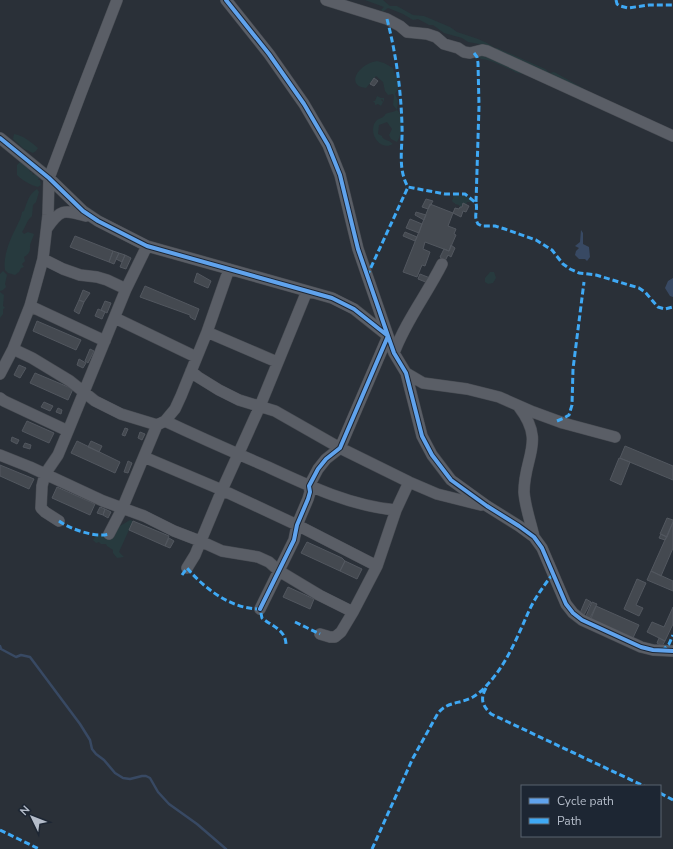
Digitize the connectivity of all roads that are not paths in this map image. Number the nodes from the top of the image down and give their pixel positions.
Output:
1 (118, 0) edge
2 (226, 0) edge
3 (326, 0) edge
4 (673, 136) edge
5 (0, 138) edge
6 (49, 178) junction
7 (92, 218) junction
8 (46, 229) junction
9 (147, 246) junction
10 (43, 259) junction
11 (442, 264) dead end
12 (229, 269) junction
13 (126, 289) junction
14 (307, 291) junction
15 (30, 306) junction
16 (115, 318) junction
17 (207, 332) junction
18 (388, 336) junction
19 (105, 341) junction
20 (13, 349) junction
21 (394, 353) junction
22 (196, 357) junction
23 (277, 362) junction
24 (190, 371) junction
25 (406, 373) junction
26 (0, 374) edge
27 (84, 392) junction
28 (0, 398) edge
29 (518, 405) junction
30 (260, 406) junction
31 (161, 423) junction
32 (68, 431) junction
33 (615, 437) dead end
34 (340, 448) junction
35 (238, 454) junction
36 (0, 455) edge
37 (144, 458) junction
38 (45, 474) junction
39 (409, 482) junction
40 (308, 486) junction
41 (222, 490) junction
42 (487, 506) junction
43 (122, 509) junction
44 (396, 510) junction
45 (59, 521) dead end
46 (297, 525) junction
47 (109, 534) dead end
48 (534, 537) junction
49 (200, 541) junction
50 (377, 566) junction
51 (188, 568) dead end
52 (279, 571) junction
53 (260, 608) dead end
54 (353, 612) junction
55 (320, 634) dead end
56 (673, 651) edge

1 - 6 street
2 - 18 street
3 - 4 street
5 - 6 street
6 - 7 street
6 - 8 street
7 - 8 street
7 - 9 street
8 - 10 street
9 - 12 street
9 - 13 street
10 - 13 street
10 - 15 street
11 - 21 street
12 - 14 street
12 - 17 street
13 - 16 street
14 - 18 street
14 - 23 street
15 - 19 street
15 - 20 street
16 - 19 street
16 - 22 street
17 - 22 street
17 - 23 street
18 - 21 street
18 - 34 street
19 - 27 street
20 - 26 street
20 - 27 street
21 - 25 street
22 - 24 street
23 - 30 street
24 - 30 street
24 - 31 street
25 - 29 street
25 - 42 street
27 - 31 street
27 - 32 street
28 - 32 street
29 - 33 street
29 - 48 street
30 - 34 street
30 - 35 street
31 - 35 street
31 - 37 street
32 - 38 street
34 - 39 street
34 - 40 street
35 - 40 street
35 - 41 street
36 - 38 street
37 - 41 street
37 - 43 street
38 - 43 street
38 - 45 street
39 - 42 street
39 - 44 street
40 - 44 street
40 - 46 street
41 - 46 street
41 - 49 street
42 - 48 street
43 - 47 street
43 - 49 street
44 - 50 street
46 - 50 street
46 - 52 street
48 - 56 street
49 - 51 street
49 - 52 street
50 - 54 street
52 - 53 street
52 - 54 street
54 - 55 street

